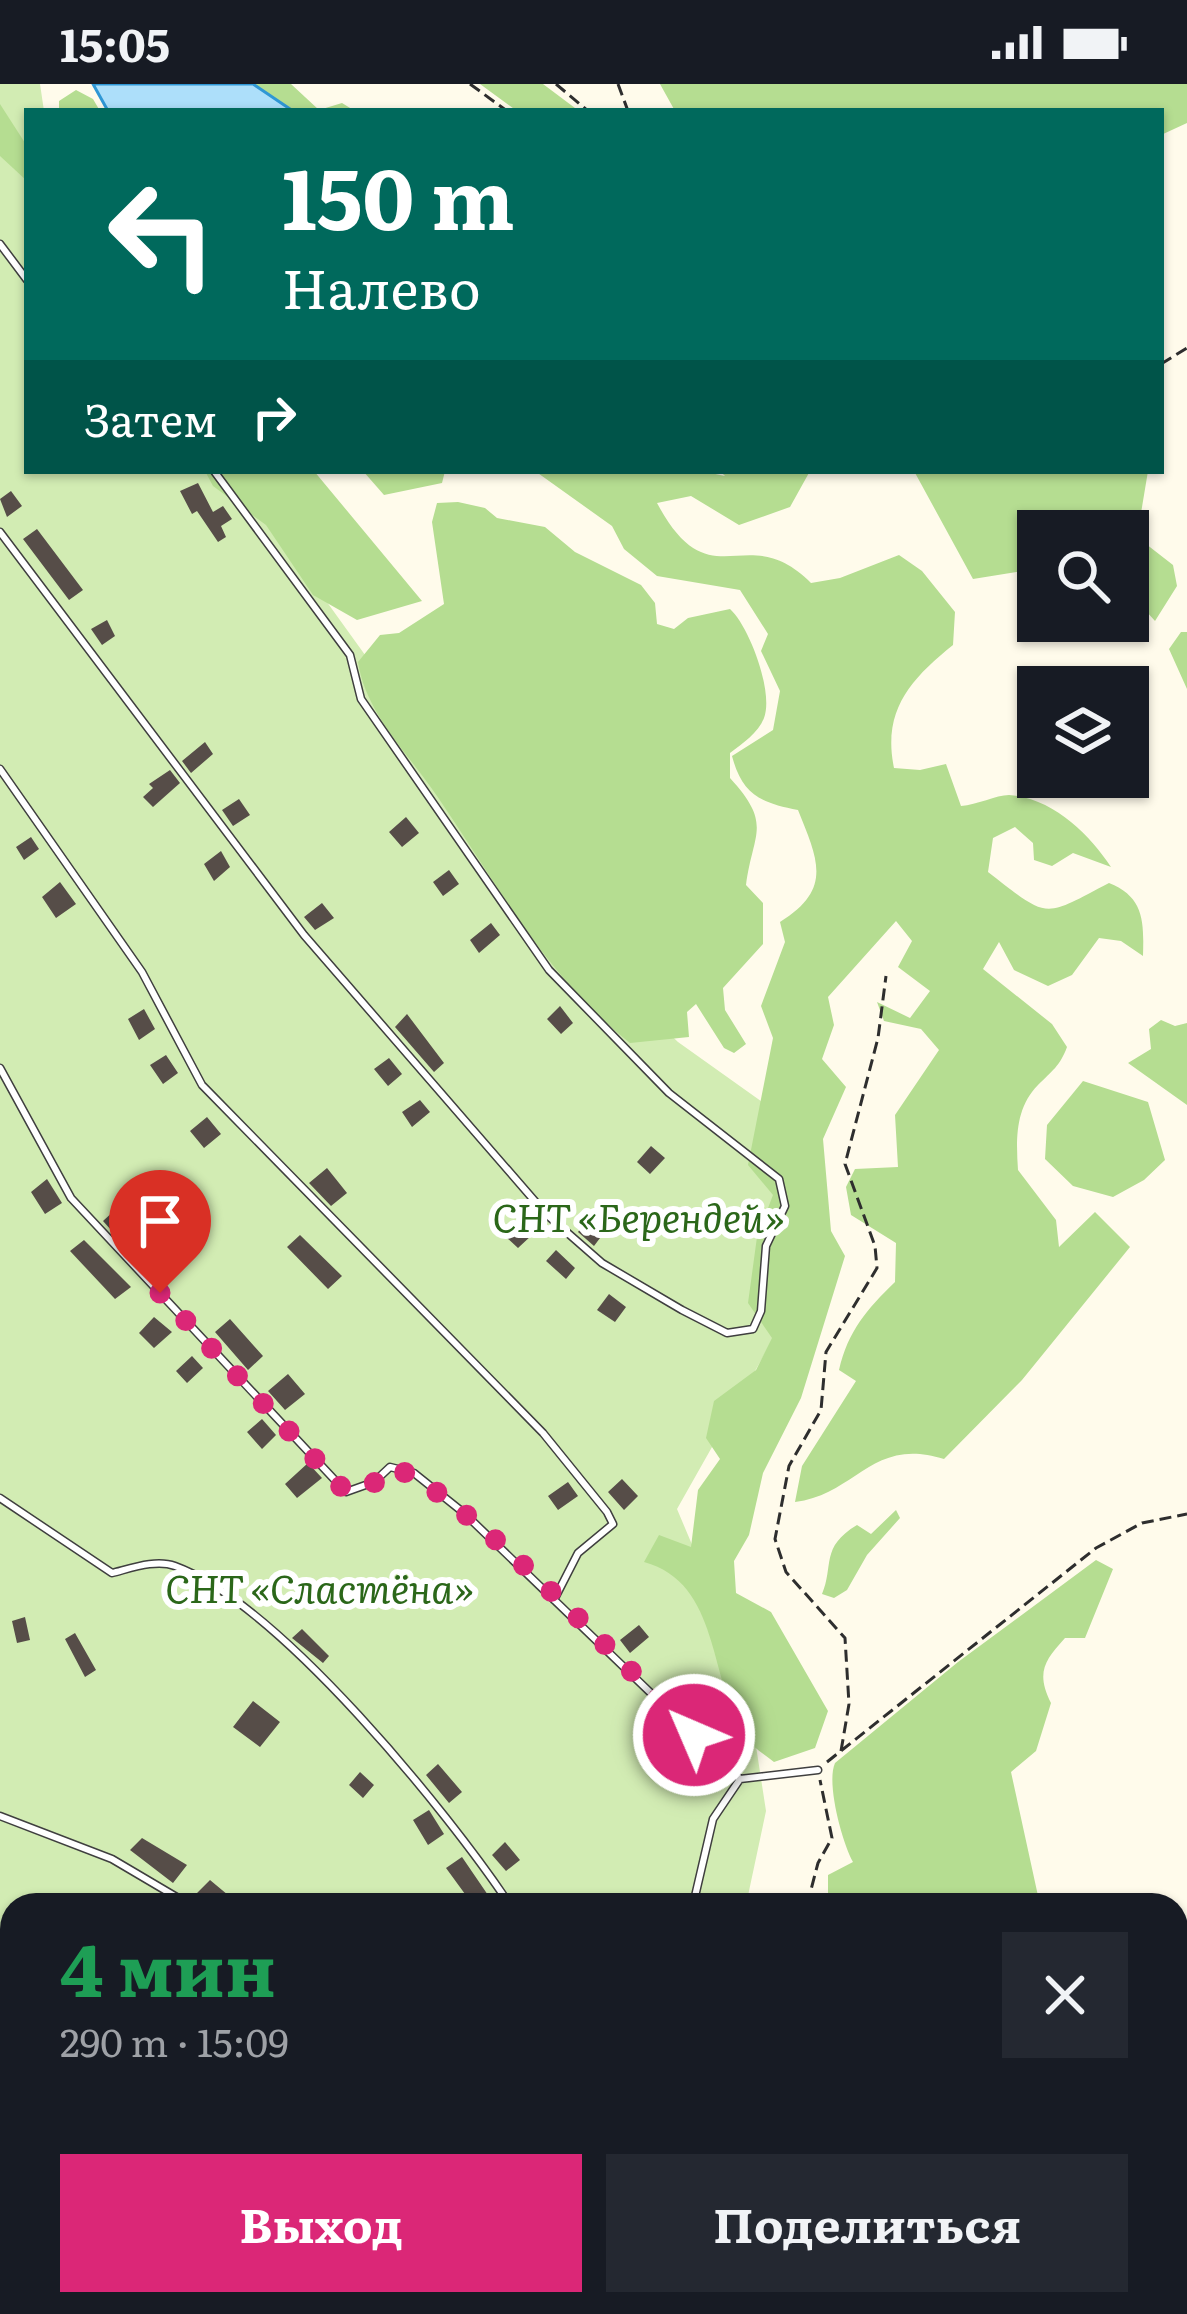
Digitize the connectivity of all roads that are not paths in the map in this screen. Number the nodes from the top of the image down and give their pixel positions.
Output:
1 (0, 244) edge
2 (24, 276) edge
3 (216, 474) edge
4 (0, 532) edge
5 (0, 770) edge
6 (0, 1068) edge
7 (0, 1498) edge
8 (554, 1600) junction
9 (818, 1770) road end
10 (740, 1779) junction
11 (0, 1816) edge
12 (170, 1893) edge
13 (501, 1893) edge
14 (696, 1893) edge

1 - 2 lane
3 - 4 lane
5 - 8 lane
6 - 8 lane
7 - 13 lane
8 - 10 lane
9 - 10 lane
10 - 14 lane
11 - 12 lane

